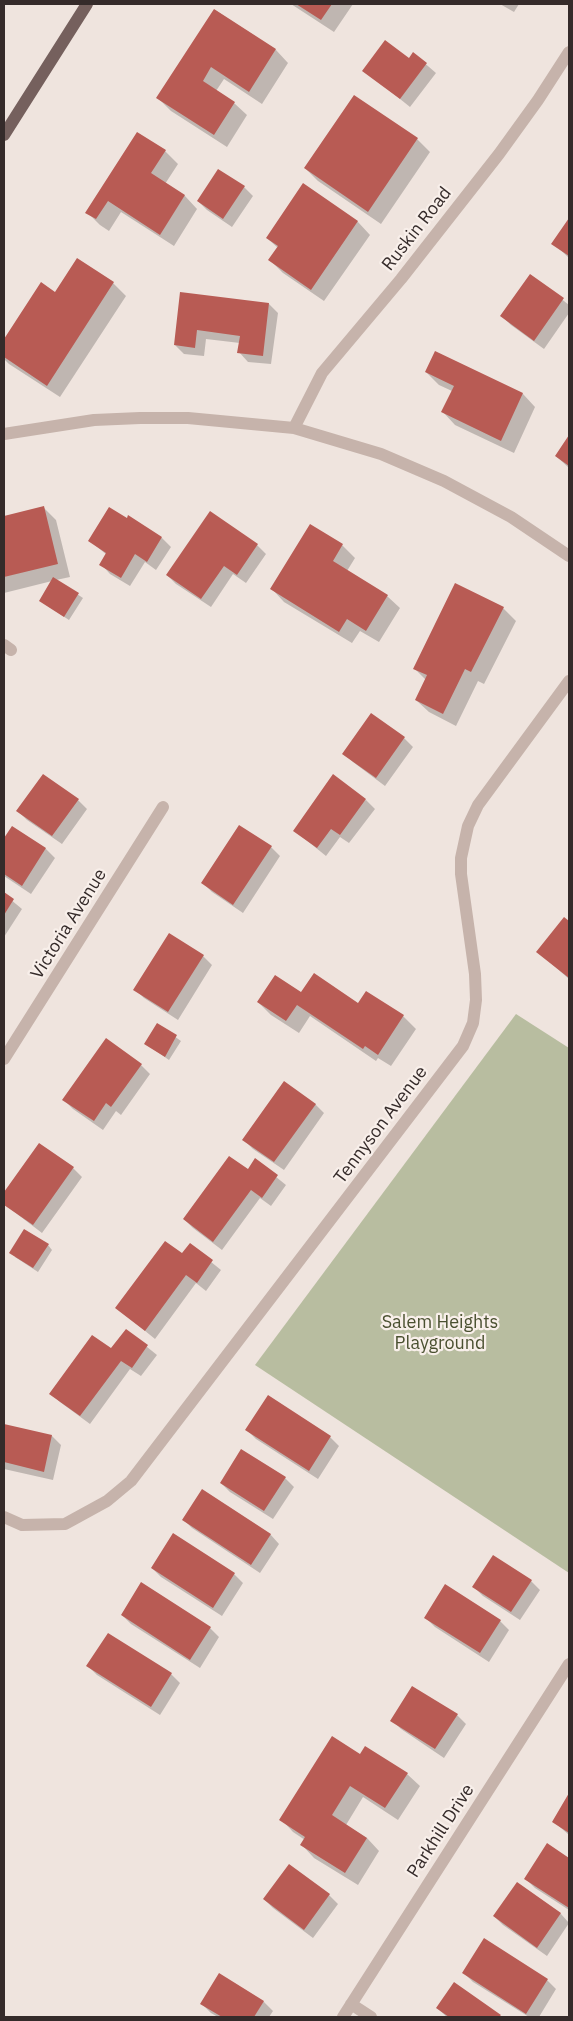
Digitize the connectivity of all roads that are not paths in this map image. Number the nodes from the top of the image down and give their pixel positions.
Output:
1 (87, 4) edge
2 (569, 52) edge
3 (4, 135) edge
4 (294, 428) junction
5 (4, 434) edge
6 (569, 556) edge
7 (569, 681) edge
8 (163, 807) dead end
9 (4, 1059) edge
10 (4, 1516) edge
11 (569, 1664) edge
12 (351, 2004) junction
13 (343, 2017) edge
14 (371, 2017) edge

1 - 3 main road
2 - 4 street, Ruskin Road
4 - 5 street
4 - 6 street
7 - 10 street, Tennyson Avenue
8 - 9 street, Victoria Avenue
11 - 12 street, Parkhill Drive
12 - 13 street, Parkhill Drive
12 - 14 street

